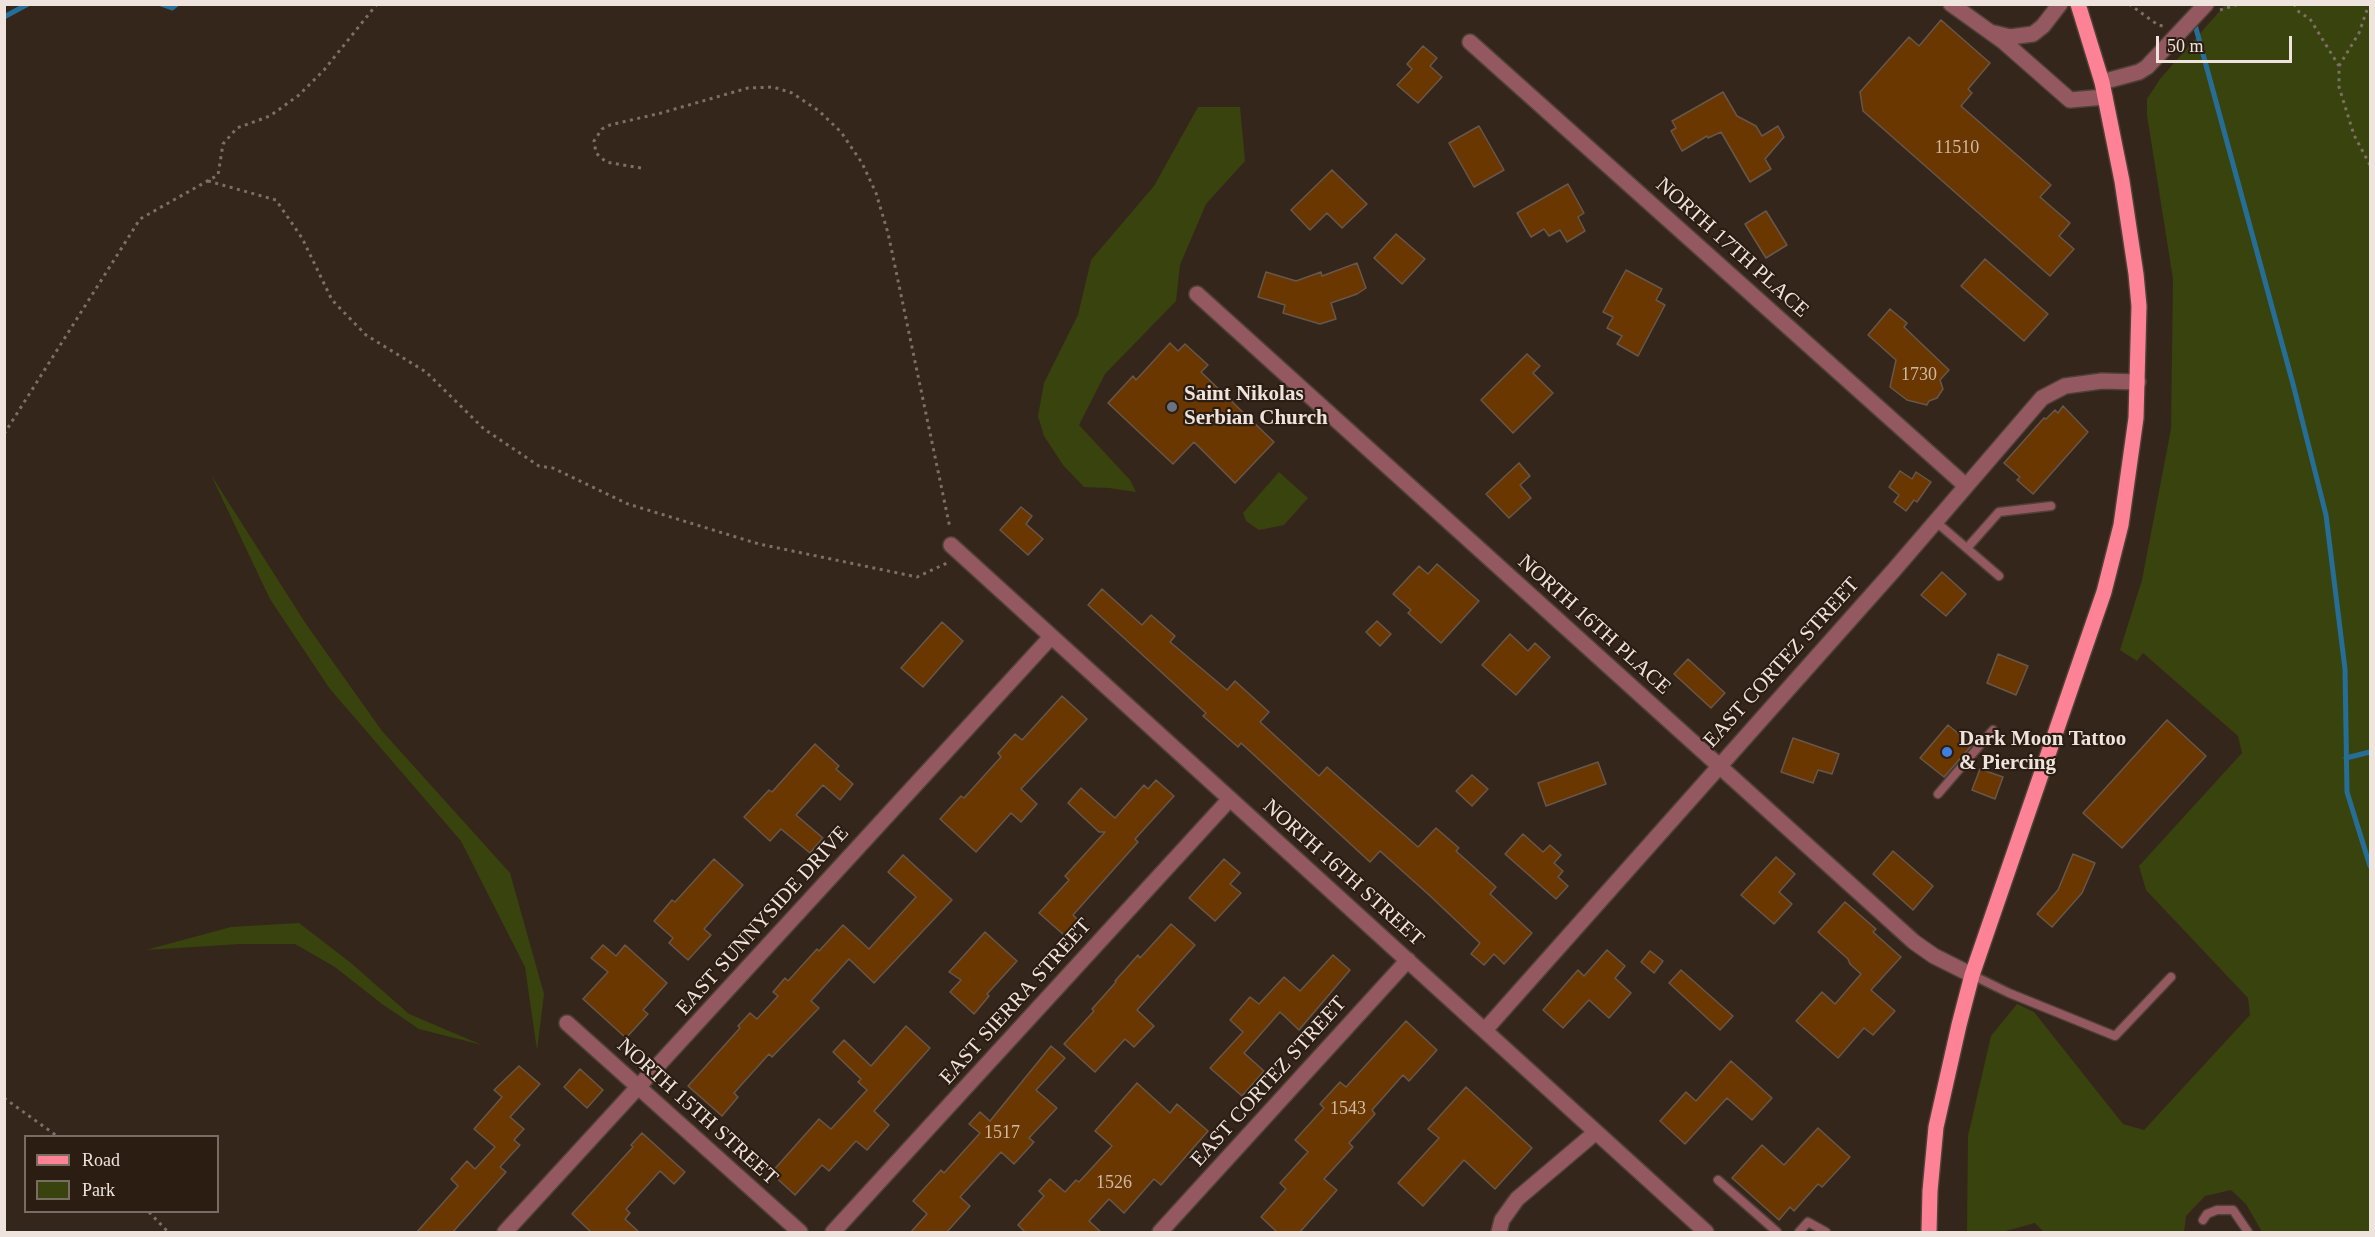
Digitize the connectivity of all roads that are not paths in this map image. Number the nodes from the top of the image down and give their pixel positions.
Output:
1 (1951, 4) edge
2 (2060, 4) edge
3 (2078, 4) edge
4 (2206, 4) edge
5 (1991, 33) junction
6 (1470, 42) dead end
7 (2103, 90) junction
8 (1197, 294) dead end
9 (2138, 382) junction
10 (1966, 486) junction
11 (2051, 506) dead end
12 (1935, 521) junction
13 (1967, 548) junction
14 (957, 550) road end
15 (1999, 576) dead end
16 (1051, 637) junction
17 (1993, 730) dead end
18 (1718, 766) junction
19 (1938, 794) dead end
20 (1229, 800) junction
21 (1408, 960) junction
22 (1972, 975) junction
23 (2171, 977) dead end
24 (567, 1023) dead end
25 (1485, 1030) junction
26 (639, 1088) junction
27 (1596, 1132) junction
28 (1718, 1180) dead end
29 (2203, 1220) dead end
30 (505, 1233) edge
31 (800, 1233) edge
32 (833, 1233) edge
33 (1160, 1233) edge
34 (1499, 1233) edge
35 (1706, 1233) edge
36 (1777, 1233) edge
37 (1799, 1233) edge
38 (1826, 1233) edge
39 (1929, 1233) edge
40 (2248, 1233) edge

1 - 5 street
2 - 5 street
3 - 7 main road
4 - 7 street
5 - 7 street
6 - 10 street, NORTH 17TH PLACE
7 - 9 main road
8 - 18 street, NORTH 16TH PLACE
9 - 10 street, EAST CORTEZ STREET
9 - 22 main road
10 - 12 street, EAST CORTEZ STREET
11 - 13 lane
12 - 13 lane
12 - 18 street, EAST CORTEZ STREET
13 - 15 lane
14 - 16 street, NORTH 16TH STREET
16 - 20 street, NORTH 16TH STREET
16 - 26 street, EAST SUNNYSIDE DRIVE
17 - 19 lane
18 - 22 street, NORTH 16TH PLACE
18 - 25 street, EAST CORTEZ STREET
20 - 21 street, NORTH 16TH STREET
20 - 32 street, EAST SIERRA STREET
21 - 25 street, NORTH 16TH STREET
21 - 33 street, EAST CORTEZ STREET
22 - 23 lane
22 - 39 main road
24 - 26 street, NORTH 15TH STREET
25 - 27 street, NORTH 16TH STREET
26 - 30 street, EAST SUNNYSIDE DRIVE
26 - 31 street, NORTH 15TH STREET
27 - 34 street
27 - 35 street, NORTH 16TH STREET
28 - 36 lane
29 - 40 lane
37 - 38 lane

